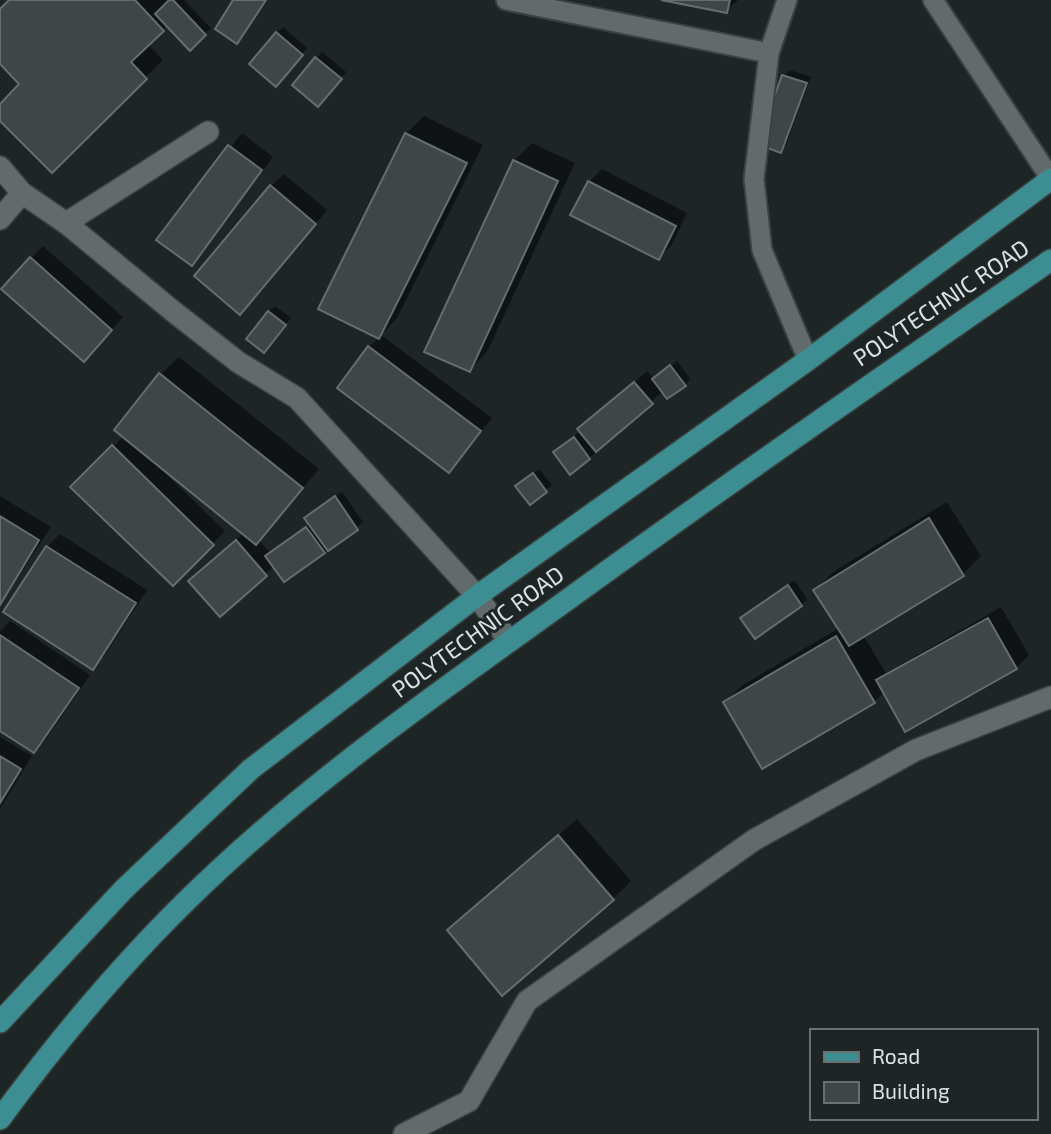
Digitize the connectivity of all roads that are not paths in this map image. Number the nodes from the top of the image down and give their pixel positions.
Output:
1 (506, 0) edge
2 (787, 0) edge
3 (933, 0) edge
4 (769, 53) junction
5 (208, 132) dead end
6 (0, 167) edge
7 (1051, 179) edge
8 (22, 193) junction
9 (0, 219) edge
10 (66, 223) junction
11 (1051, 260) edge
12 (808, 360) junction
13 (477, 596) junction
14 (509, 641) junction
15 (1051, 697) edge
16 (0, 1022) edge
17 (0, 1119) edge
18 (404, 1134) edge

1 - 4 lane
2 - 4 lane
3 - 7 lane
4 - 12 lane
5 - 10 street
6 - 8 street
7 - 12 main road, POLYTECHNIC ROAD
8 - 9 street
8 - 10 street
10 - 13 street
11 - 14 main road, POLYTECHNIC ROAD
12 - 13 main road, POLYTECHNIC ROAD
13 - 14 street
13 - 16 main road, POLYTECHNIC ROAD
14 - 17 main road, POLYTECHNIC ROAD
15 - 18 street

